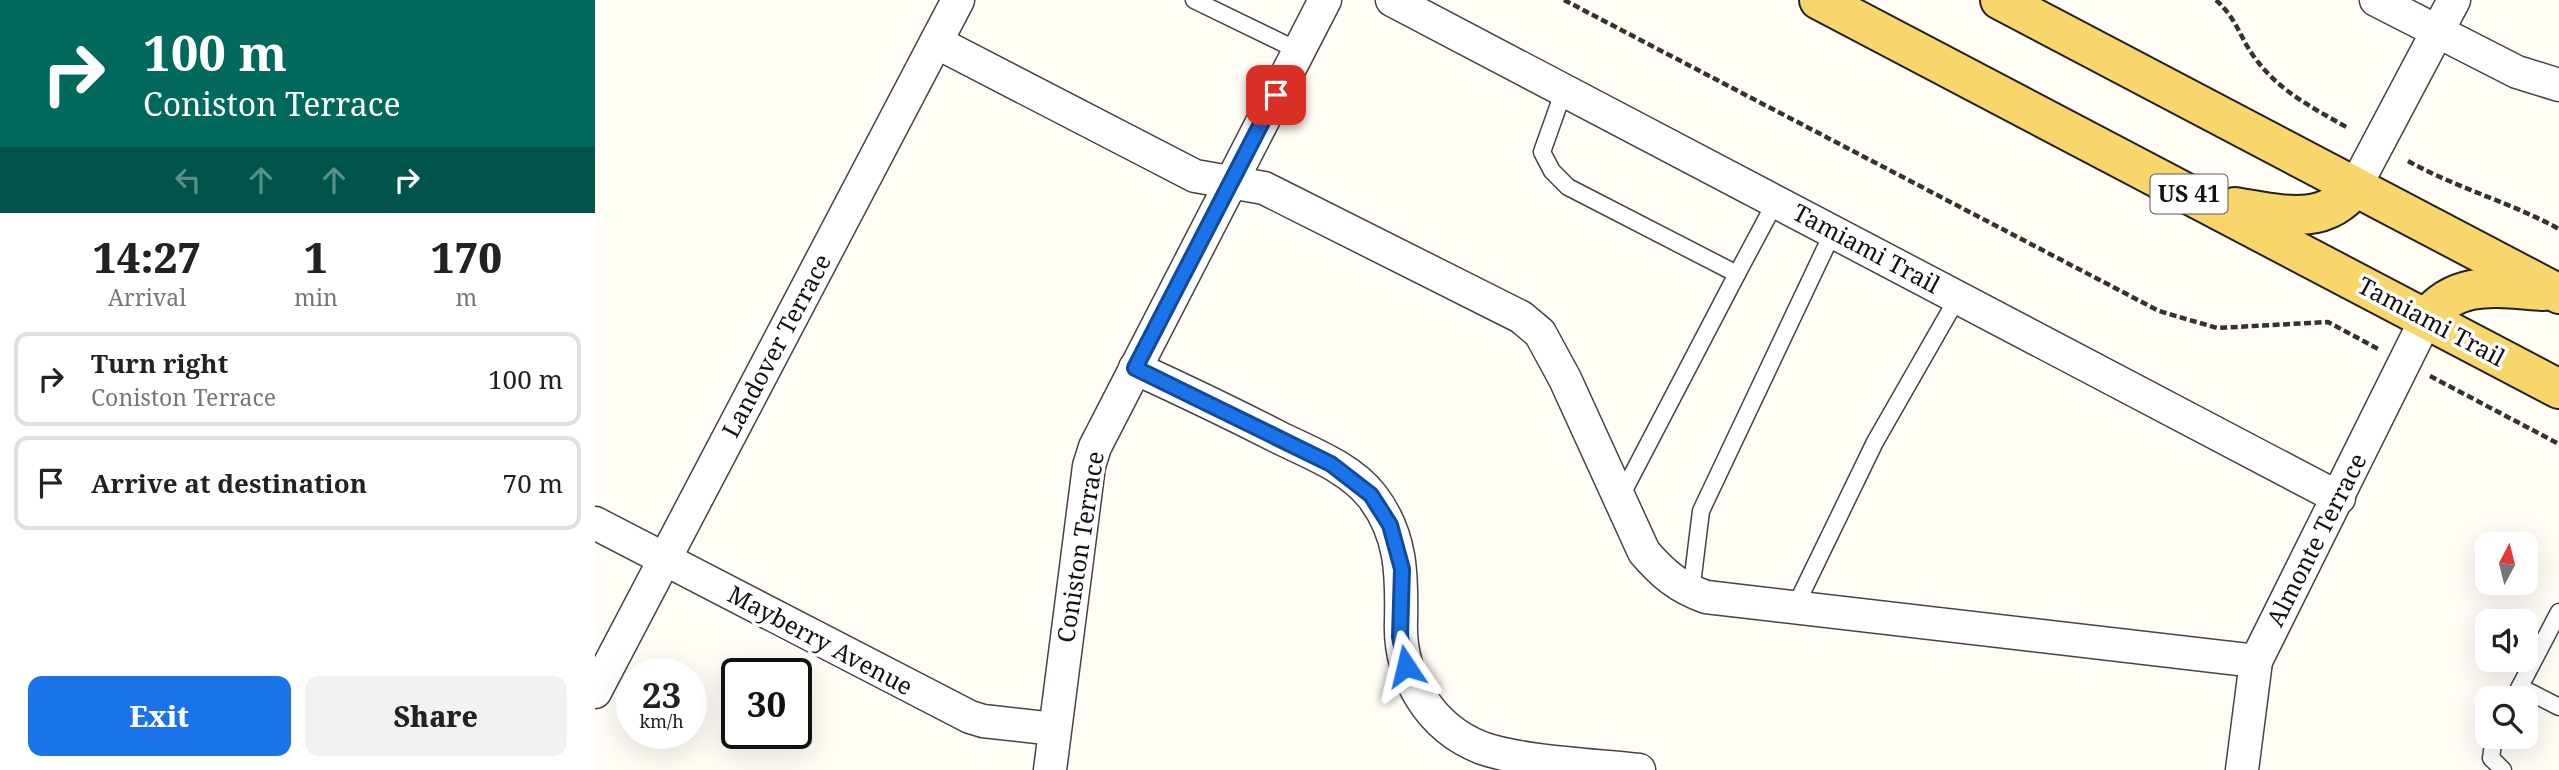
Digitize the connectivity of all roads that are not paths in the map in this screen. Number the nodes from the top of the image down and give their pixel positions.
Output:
1 (958, 0) edge
2 (1194, 0) edge
3 (1325, 0) edge
4 (1392, 0) edge
5 (1819, 0) edge
6 (2000, 0) edge
7 (2376, 0) edge
8 (2454, 0) edge
9 (2437, 32) junction
10 (936, 43) junction
11 (1299, 51) junction
12 (2559, 85) edge
13 (1564, 90) junction
14 (1232, 181) junction
15 (2355, 187) junction
16 (1776, 201) junction
17 (2202, 201) junction
18 (1833, 232) junction
19 (1737, 274) junction
20 (2557, 293) edge
21 (1958, 297) junction
22 (2426, 319) junction
23 (1135, 368) junction
24 (2559, 389) edge
25 (1619, 498) junction
26 (2339, 498) junction
27 (595, 523) edge
28 (665, 560) junction
29 (1692, 592) junction
30 (1795, 607) junction
31 (2559, 612) edge
32 (2256, 661) junction
33 (2521, 686) edge
34 (595, 692) edge
35 (2538, 700) edge
36 (2559, 707) edge
37 (1055, 729) junction
38 (2492, 749) edge
39 (1050, 770) edge
40 (1639, 770) edge
41 (2242, 770) edge
42 (2503, 770) edge

1 - 10 street, Landover Terrace
2 - 11 lane
3 - 11 street, Coniston Terrace
4 - 13 street, Tamiami Trail
5 - 17 main road, Tamiami Trail / US 41
6 - 15 main road
7 - 9 street
8 - 9 street
9 - 12 street
9 - 15 street
10 - 14 street
10 - 28 street, Landover Terrace
11 - 14 street, Coniston Terrace
13 - 16 street, Tamiami Trail
13 - 19 lane
14 - 23 street, Coniston Terrace
14 - 25 street
15 - 17 main road
15 - 20 main road
16 - 18 street, Tamiami Trail
16 - 19 lane
17 - 22 main road, Tamiami Trail / US 41
18 - 21 street, Tamiami Trail
18 - 29 lane
19 - 25 lane
20 - 22 main road
21 - 26 street, Tamiami Trail
21 - 30 lane
22 - 24 main road, Tamiami Trail / US 41
22 - 26 street, Almonte Terrace
23 - 37 street, Coniston Terrace
23 - 40 street
25 - 29 street
26 - 32 street, Almonte Terrace
27 - 28 street, Mayberry Avenue
28 - 34 street, Landover Terrace
28 - 37 street, Mayberry Avenue
29 - 30 street
30 - 32 street
31 - 33 lane
32 - 41 street, Almonte Terrace
35 - 36 lane
37 - 39 street, Coniston Terrace
38 - 42 lane

